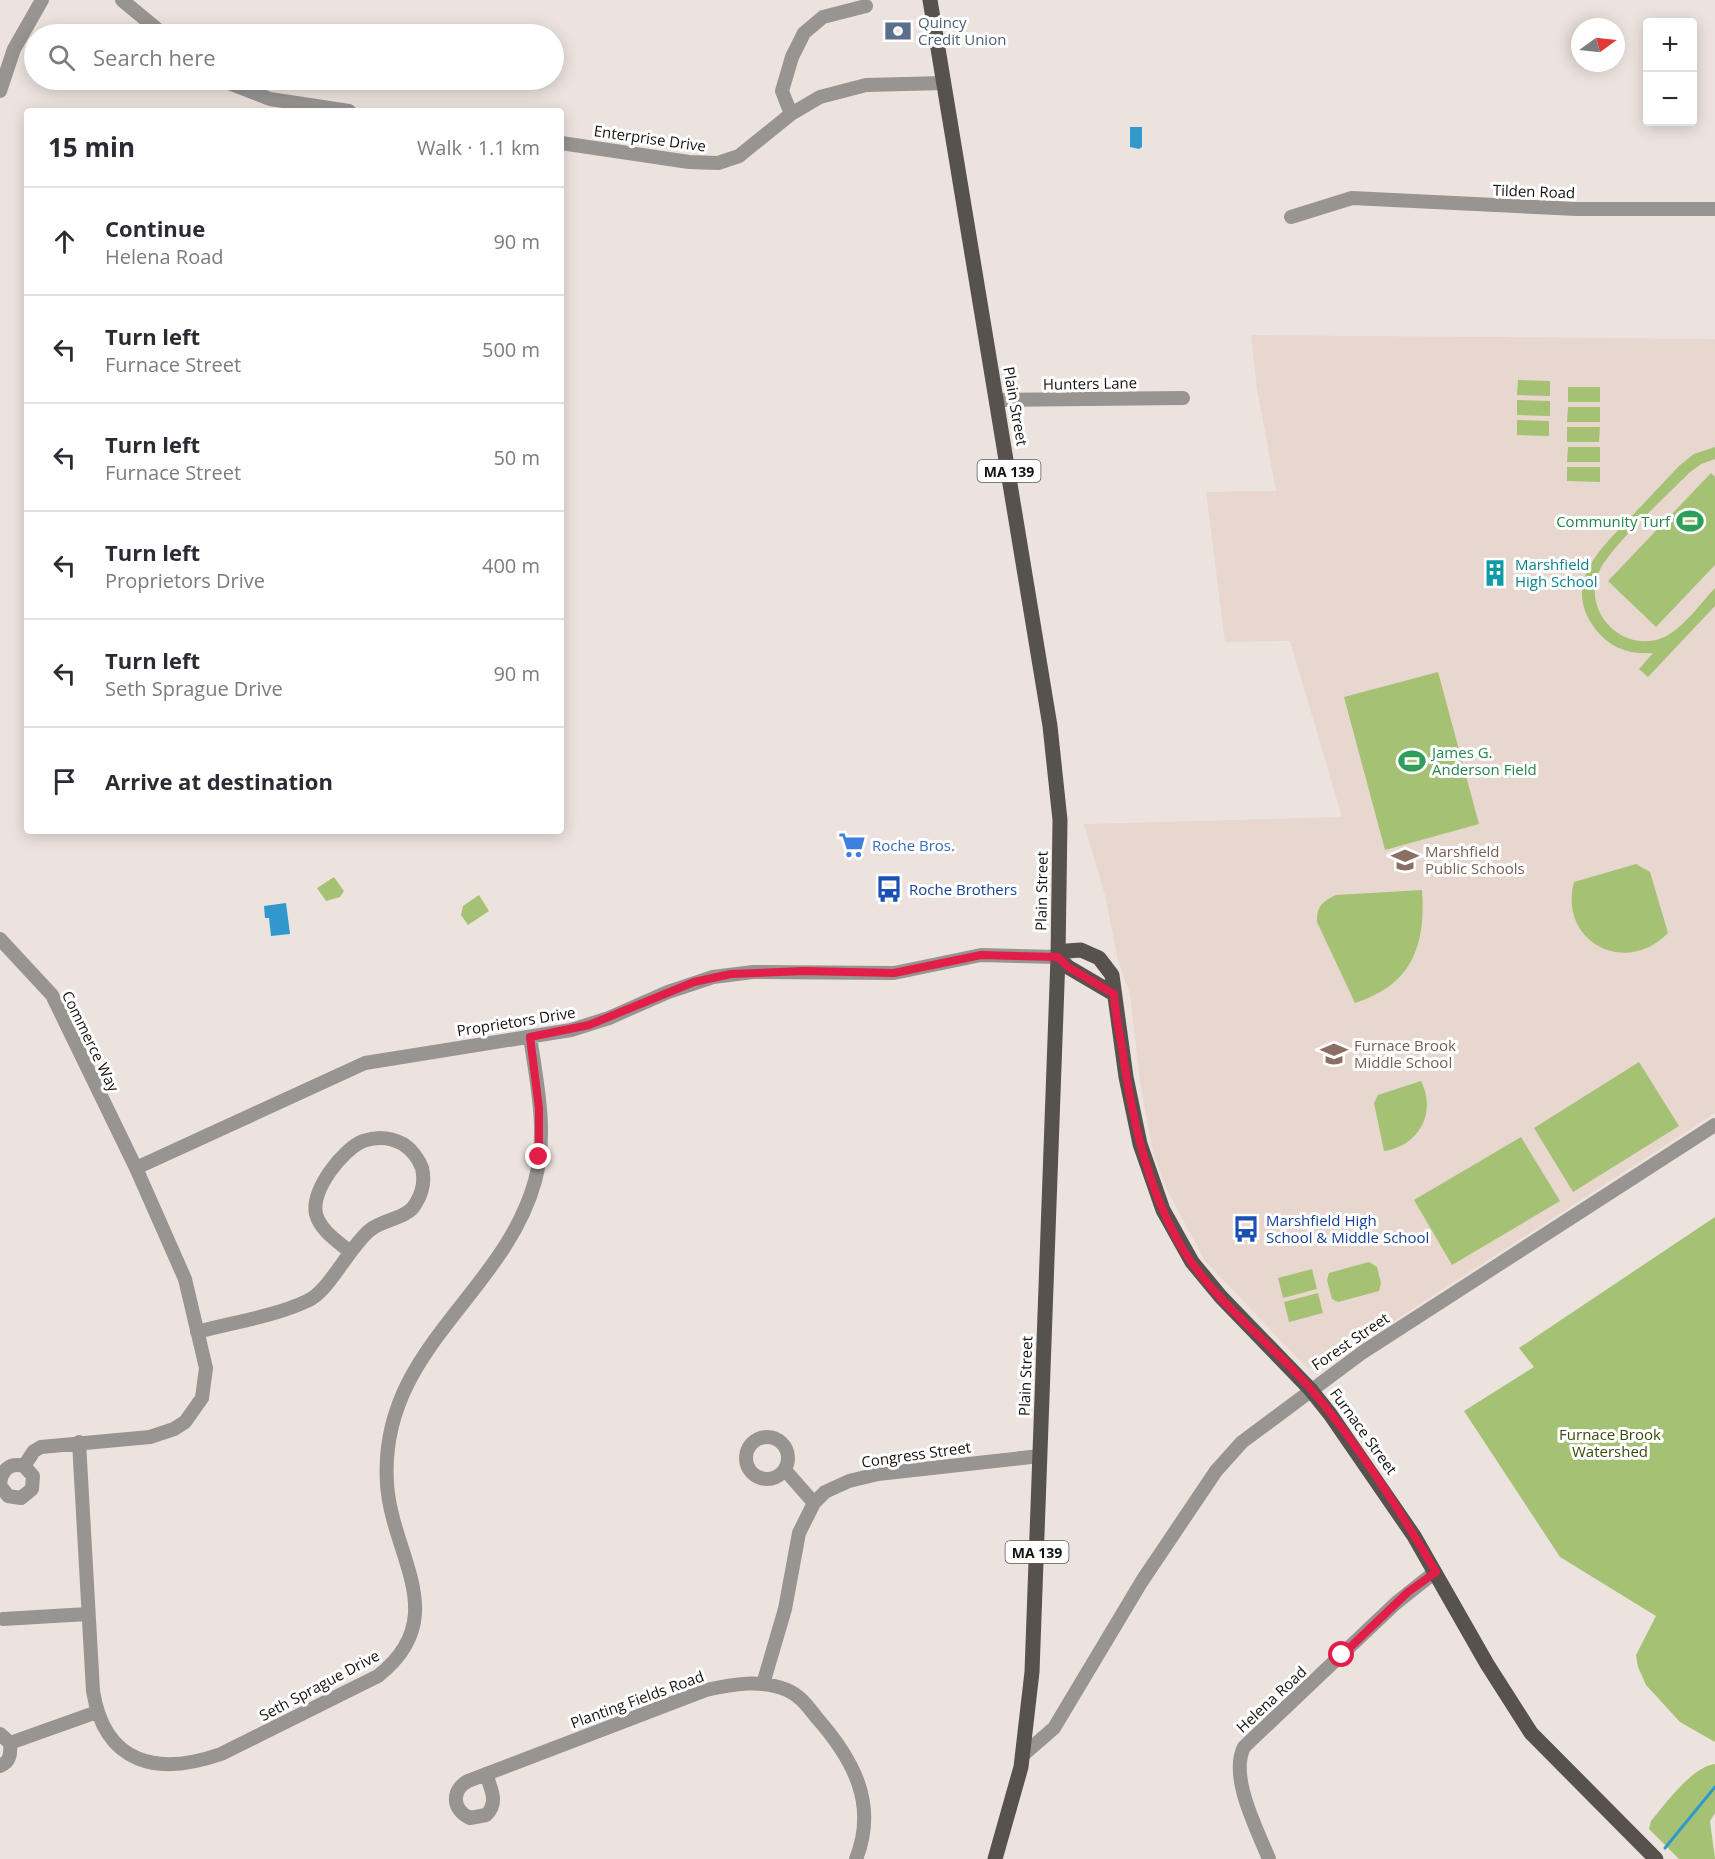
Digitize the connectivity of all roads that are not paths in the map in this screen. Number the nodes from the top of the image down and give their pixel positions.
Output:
1 (42, 0) edge
2 (122, 0) edge
3 (930, 0) edge
4 (866, 6) dead end
5 (28, 24) edge
6 (151, 24) edge
7 (24, 32) edge
8 (945, 83) junction
9 (247, 90) edge
10 (0, 91) edge
11 (329, 108) edge
12 (791, 114) junction
13 (564, 143) edge
14 (1715, 209) edge
15 (1291, 217) dead end
16 (1183, 398) dead end
17 (996, 400) junction
18 (0, 939) edge
19 (1058, 957) junction
20 (1114, 994) junction
21 (530, 1037) junction
22 (1715, 1125) edge
23 (136, 1168) junction
24 (349, 1251) junction
25 (197, 1332) junction
26 (1310, 1389) junction
27 (79, 1442) junction
28 (1040, 1456) junction
29 (24, 1466) dead end
30 (785, 1470) dead end
31 (814, 1503) junction
32 (1436, 1572) junction
33 (88, 1614) junction
34 (1, 1619) edge
35 (763, 1684) junction
36 (98, 1712) junction
37 (5, 1738) edge
38 (1023, 1755) junction
39 (0, 1766) edge
40 (486, 1774) dead end
41 (856, 1859) edge
42 (994, 1859) edge
43 (1269, 1859) edge
44 (1656, 1859) edge

1 - 5 street
2 - 6 street
3 - 8 main road, Plain Street / MA 139
4 - 12 street
7 - 10 street
8 - 12 street, Enterprise Drive
8 - 17 main road, Plain Street / MA 139
9 - 11 street
12 - 13 street, Enterprise Drive
14 - 15 street, Tilden Road
16 - 17 street, Hunters Lane
17 - 19 main road, Plain Street / MA 139
18 - 23 street, Commerce Way
19 - 20 main road
19 - 20 main road, Furnace Street
19 - 21 street, Proprietors Drive
19 - 28 main road, Plain Street / MA 139
20 - 26 main road, Furnace Street
21 - 23 street, Proprietors Drive
21 - 36 street, Seth Sprague Drive
22 - 26 street, Forest Street
23 - 25 street, Commerce Way
24 - 24 street
24 - 25 street
25 - 27 street, Commerce Way
26 - 32 main road, Furnace Street
26 - 38 street, Forest Street
27 - 29 street, Commerce Way
27 - 33 street, Seth Sprague Drive
28 - 31 street, Congress Street
28 - 38 main road, Plain Street / MA 139
30 - 31 street
31 - 35 street, Congress Street
32 - 43 street, Helena Road
32 - 44 main road, Furnace Street
33 - 34 street
33 - 36 street, Seth Sprague Drive
35 - 40 street, Planting Fields Road
35 - 41 street, Planting Fields Road
36 - 37 street
37 - 39 street
38 - 42 main road, Plain Street / MA 139

